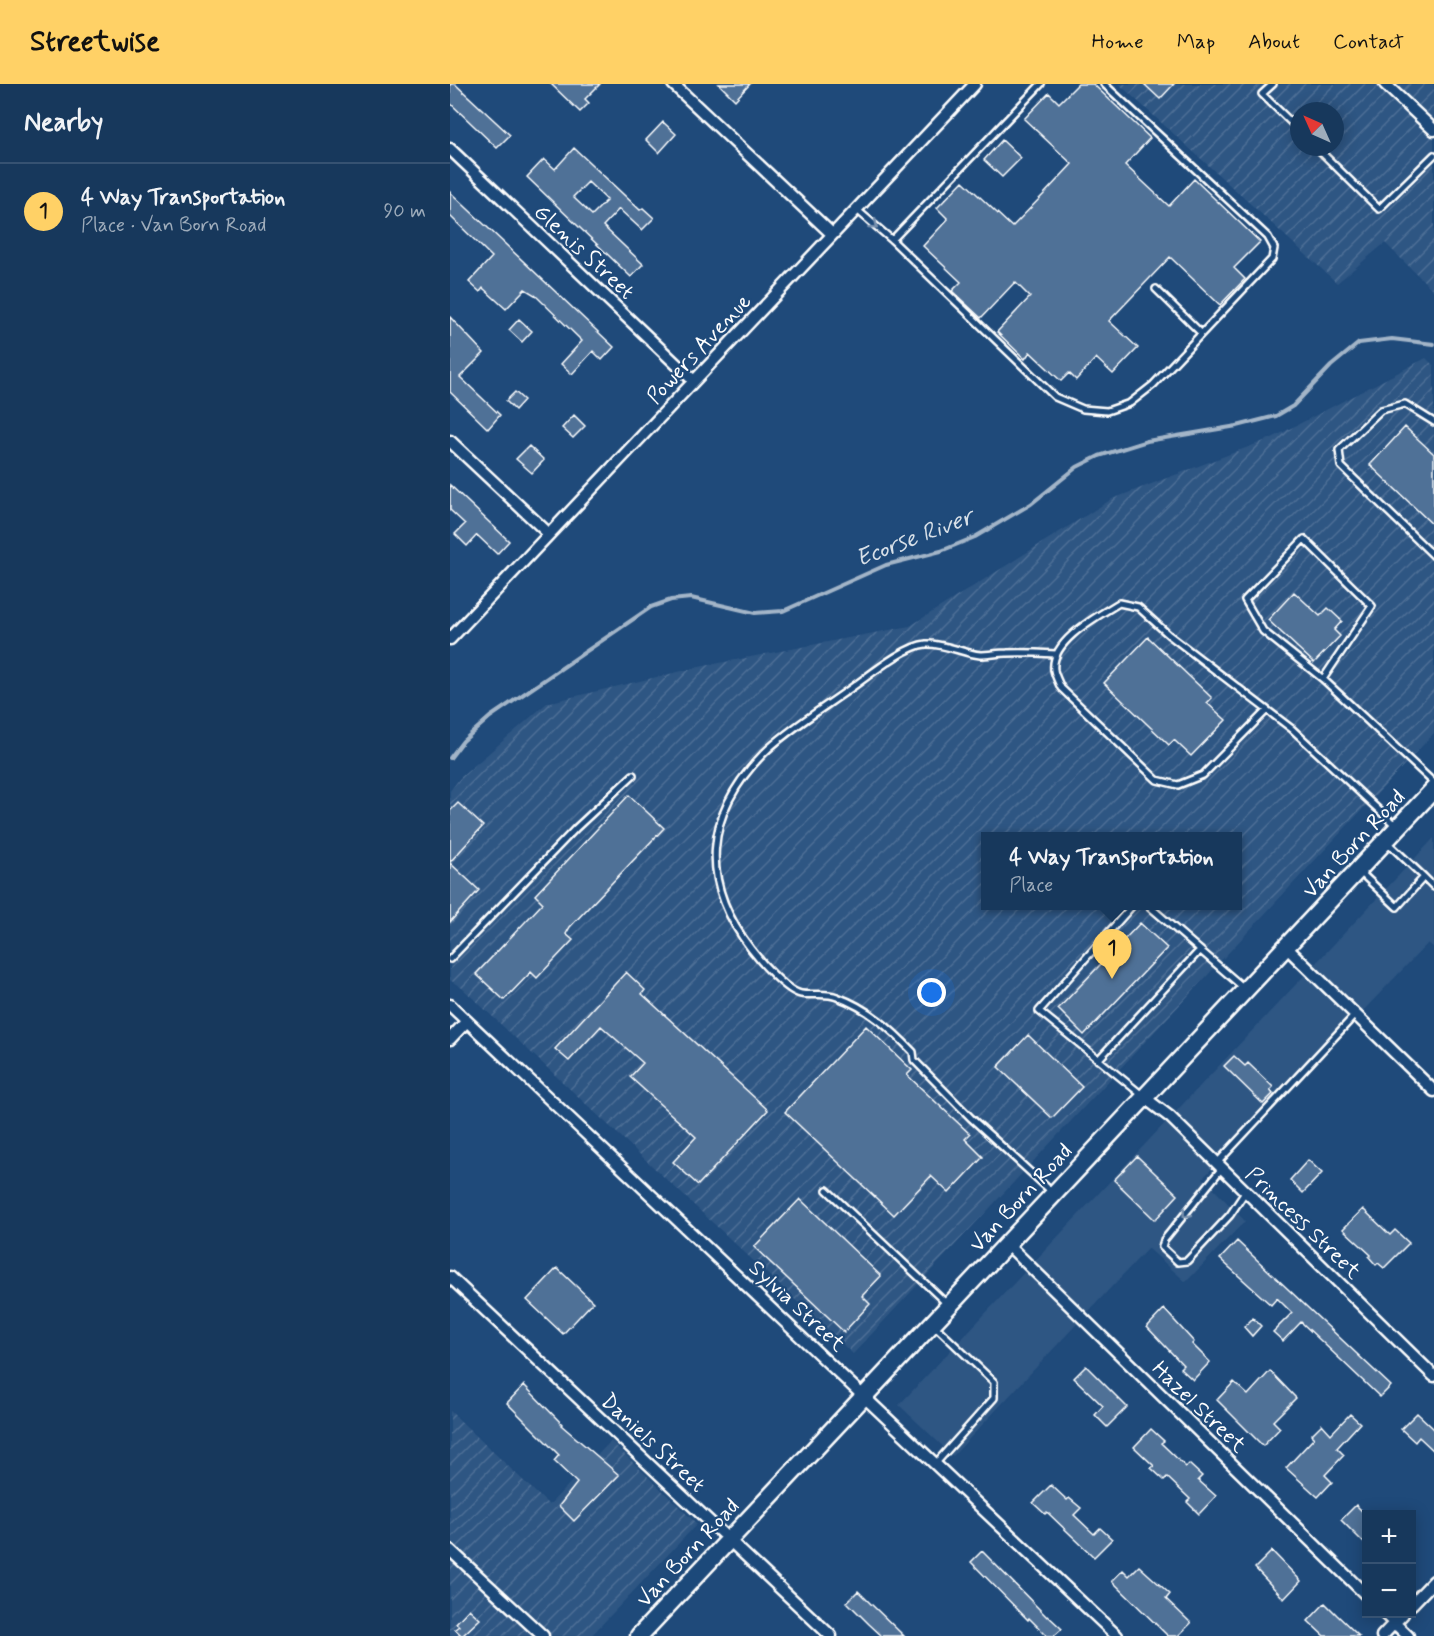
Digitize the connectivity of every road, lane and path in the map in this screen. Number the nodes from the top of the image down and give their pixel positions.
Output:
1 (675, 84) edge
2 (975, 84) edge
3 (1041, 84) edge
4 (1104, 84) edge
5 (1273, 84) edge
6 (1385, 84) edge
7 (1290, 121) edge
8 (1432, 125) edge
9 (450, 150) edge
10 (1325, 156) edge
11 (1434, 156) edge
12 (856, 209) junction
13 (832, 234) junction
14 (892, 240) junction
15 (1155, 288) dead end
16 (1201, 333) junction
17 (694, 381) junction
18 (1434, 422) edge
19 (450, 441) edge
20 (549, 534) junction
21 (1434, 556) edge
22 (450, 639) edge
23 (1057, 654) junction
24 (1323, 679) junction
25 (1267, 710) junction
26 (633, 775) dead end
27 (1434, 783) edge
28 (1431, 798) edge
29 (1398, 828) junction
30 (1386, 841) junction
31 (1358, 870) junction
32 (1424, 877) junction
33 (1434, 887) edge
34 (1128, 910) edge
35 (1154, 910) edge
36 (1286, 947) junction
37 (1200, 950) junction
38 (450, 959) edge
39 (1246, 990) junction
40 (450, 1005) edge
41 (1356, 1015) junction
42 (467, 1021) junction
43 (450, 1040) edge
44 (1098, 1060) junction
45 (1434, 1091) edge
46 (1145, 1098) junction
47 (1219, 1166) junction
48 (827, 1190) dead end
49 (1246, 1191) junction
50 (1054, 1194) junction
51 (1007, 1244) junction
52 (450, 1277) edge
53 (949, 1306) junction
54 (933, 1323) junction
55 (1434, 1376) edge
56 (865, 1395) junction
57 (936, 1463) junction
58 (730, 1539) junction
59 (450, 1550) edge
60 (1434, 1581) edge
61 (1362, 1591) edge
62 (1416, 1600) edge
63 (1389, 1618) edge
64 (1399, 1618) edge
65 (1394, 1623) junction
66 (543, 1636) edge
67 (639, 1636) edge
68 (831, 1636) edge
69 (1117, 1636) edge
70 (1382, 1636) edge
71 (1408, 1636) edge

1 - 13 street
2 - 12 street, Powers Avenue
3 - 14 lane
4 - 16 lane
5 - 7 lane
6 - 8 street
9 - 17 street, Glenis Street
10 - 11 lane
12 - 13 street, Powers Avenue
12 -> 14 lane
13 - 17 street, Powers Avenue
14 - 16 lane
15 - 16 lane
17 - 20 street, Powers Avenue
18 - 21 lane
19 - 20 street
20 - 22 street, Powers Avenue
23 - 25 lane
23 - 25 lane
23 - 50 lane
24 - 24 lane
24 - 27 lane
25 - 29 lane
26 - 38 lane
28 - 29 main road, Van Born Road
29 - 30 main road, Van Born Road
30 - 31 main road, Van Born Road
30 - 32 lane
31 - 32 lane
31 - 36 main road, Van Born Road
32 - 33 lane
34 - 44 lane
35 - 37 lane
36 - 39 main road, Van Born Road
36 - 41 street
37 - 39 lane
37 - 44 lane
39 - 46 main road, Van Born Road
40 - 42 street, Sylvia Street
41 - 45 street
41 - 47 lane
42 - 43 street
42 - 56 street, Sylvia Street
44 - 46 lane
46 - 47 street, Princess Street
46 - 50 main road, Van Born Road
47 - 49 street, Princess Street
47 -> 49 lane
48 - 53 lane
49 - 55 street, Princess Street
50 - 51 main road, Van Born Road
51 - 53 main road, Van Born Road
51 - 61 street, Hazel Street
52 - 58 street, Daniels Street
53 - 54 main road, Van Born Road
54 - 56 main road, Van Born Road
54 - 57 lane
56 - 57 street, Sylvia Street
56 - 58 main road, Van Born Road
57 - 69 street, Sylvia Street
58 - 67 main road, Van Born Road
58 - 68 street, Daniels Street
59 - 66 street
60 - 62 street
63 - 65 street
64 - 65 street
65 - 70 street
65 - 71 street

